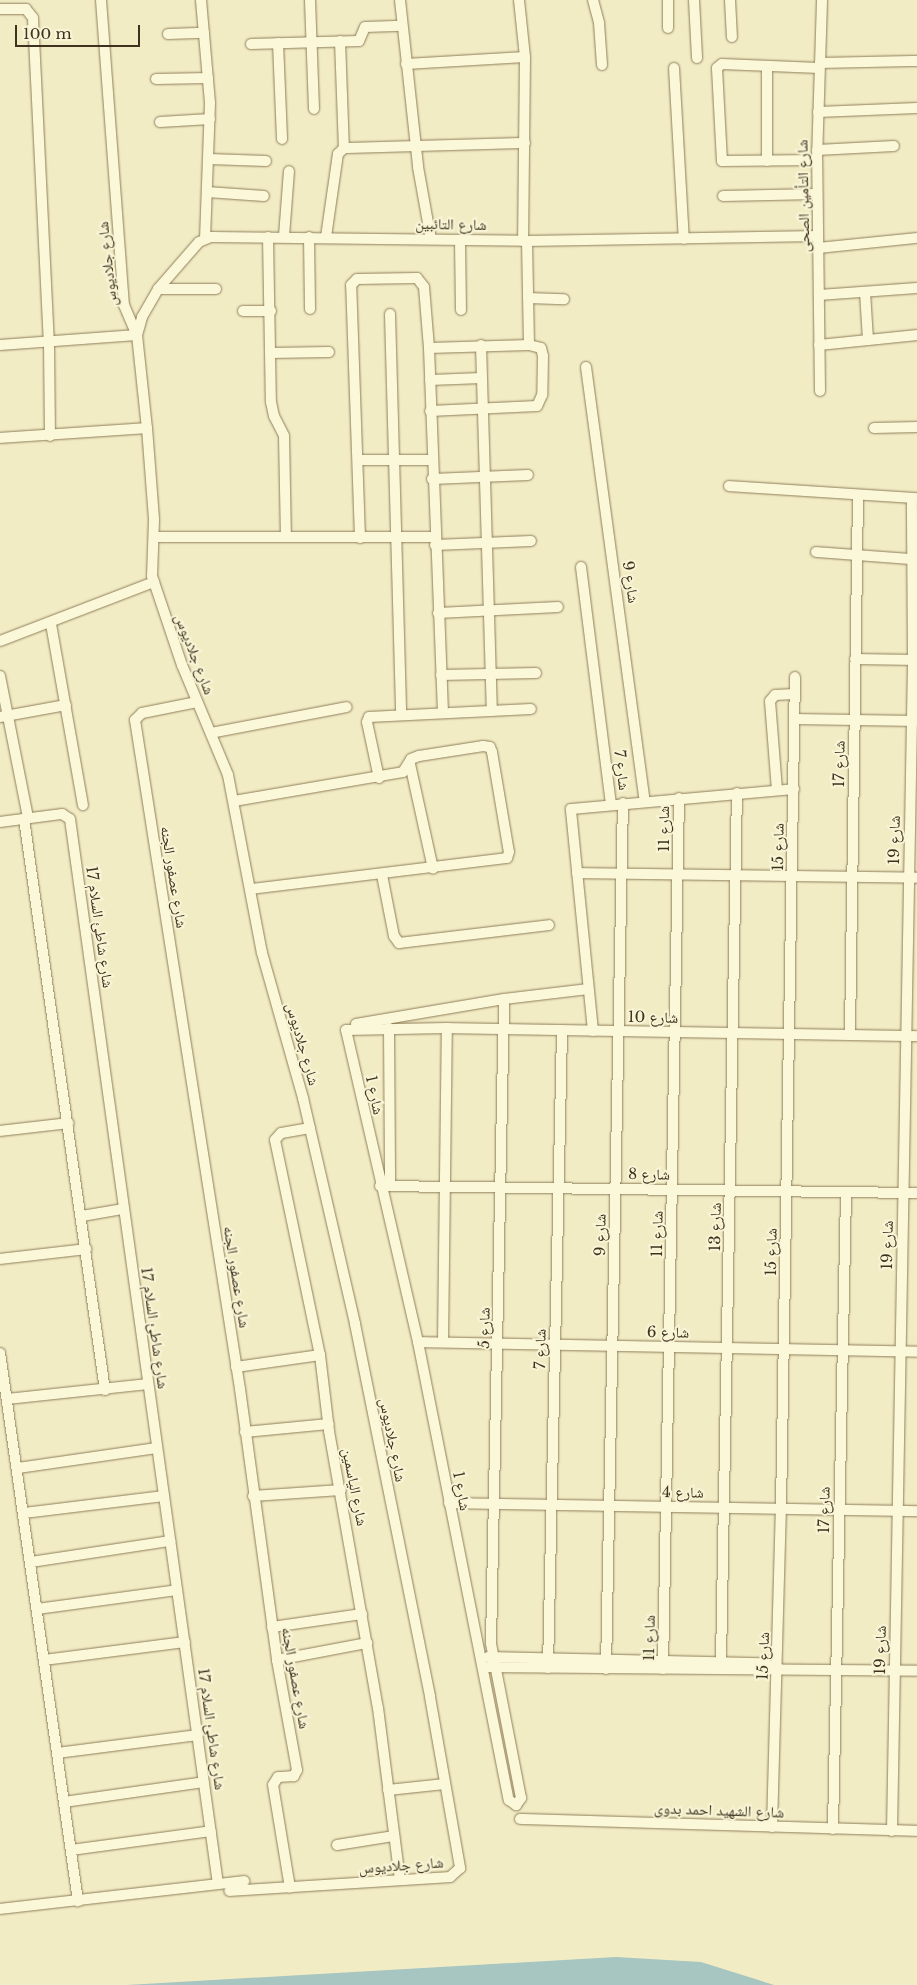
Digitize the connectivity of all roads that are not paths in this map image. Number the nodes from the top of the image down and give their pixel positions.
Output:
1 (101, 0) edge
2 (201, 0) edge
3 (310, 0) edge
4 (400, 0) edge
5 (519, 0) edge
6 (592, 0) edge
7 (668, 0) edge
8 (694, 0) edge
9 (730, 0) edge
10 (822, 0) edge
11 (0, 9) edge
12 (402, 26) junction
13 (668, 28) dead end
14 (204, 33) junction
15 (168, 34) dead end
16 (732, 37) dead end
17 (340, 41) junction
18 (314, 42) junction
19 (251, 44) dead end
20 (278, 44) junction
21 (525, 57) junction
22 (697, 58) dead end
23 (917, 61) edge
24 (406, 64) junction
25 (602, 65) dead end
26 (819, 65) junction
27 (768, 66) junction
28 (674, 68) dead end
29 (208, 78) junction
30 (156, 79) dead end
31 (917, 108) edge
32 (314, 109) dead end
33 (818, 112) junction
34 (210, 119) junction
35 (160, 122) dead end
36 (282, 139) dead end
37 (525, 143) junction
38 (894, 146) dead end
39 (344, 148) junction
40 (415, 148) junction
41 (817, 155) junction
42 (209, 159) junction
43 (767, 160) junction
44 (266, 162) dead end
45 (289, 171) dead end
46 (207, 192) junction
47 (817, 194) junction
48 (264, 196) dead end
49 (723, 196) dead end
50 (284, 236) junction
51 (818, 236) junction
52 (268, 237) junction
53 (309, 237) junction
54 (326, 237) junction
55 (205, 238) junction
56 (917, 238) edge
57 (431, 239) junction
58 (684, 239) junction
59 (460, 240) junction
60 (525, 241) junction
61 (818, 248) junction
62 (917, 288) edge
63 (158, 289) junction
64 (216, 289) dead end
65 (865, 292) junction
66 (819, 296) junction
67 (528, 298) junction
68 (564, 299) dead end
69 (310, 309) dead end
70 (461, 310) dead end
71 (243, 311) dead end
72 (271, 311) junction
73 (390, 314) dead end
74 (137, 335) junction
75 (917, 336) edge
76 (868, 340) junction
77 (49, 343) junction
78 (0, 345) edge
79 (529, 345) junction
80 (819, 345) junction
81 (481, 346) junction
82 (429, 348) junction
83 (329, 352) dead end
84 (271, 353) junction
85 (586, 368) dead end
86 (482, 378) junction
87 (430, 380) junction
88 (820, 391) dead end
89 (483, 410) junction
90 (430, 411) junction
91 (917, 426) edge
92 (147, 428) junction
93 (874, 428) dead end
94 (50, 436) junction
95 (0, 438) edge
96 (358, 460) junction
97 (395, 460) junction
98 (432, 460) junction
99 (485, 474) junction
100 (528, 474) dead end
101 (432, 479) junction
102 (729, 486) dead end
103 (858, 494) junction
104 (914, 498) edge
105 (154, 537) junction
106 (286, 537) junction
107 (360, 538) junction
108 (397, 538) junction
109 (435, 541) junction
110 (531, 541) dead end
111 (488, 542) junction
112 (816, 552) dead end
113 (857, 555) junction
114 (912, 559) junction
115 (581, 567) dead end
116 (154, 582) junction
117 (915, 596) edge
118 (558, 607) dead end
119 (490, 609) junction
120 (438, 613) junction
121 (51, 624) junction
122 (0, 642) edge
123 (856, 659) junction
124 (915, 660) edge
125 (536, 673) dead end
126 (492, 674) junction
127 (441, 675) junction
128 (0, 676) edge
129 (794, 677) dead end
130 (794, 694) junction
131 (198, 702) junction
132 (66, 706) junction
133 (347, 707) dead end
134 (531, 709) dead end
135 (492, 711) junction
136 (443, 713) junction
137 (401, 715) junction
138 (4, 716) edge
139 (794, 719) junction
140 (855, 720) junction
141 (914, 721) edge
142 (212, 733) junction
143 (410, 764) junction
144 (379, 778) junction
145 (794, 789) junction
146 (777, 790) junction
147 (737, 793) junction
148 (679, 798) junction
149 (234, 801) junction
150 (645, 801) junction
151 (623, 803) junction
152 (611, 804) junction
153 (83, 805) dead end
154 (26, 819) junction
155 (0, 822) edge
156 (433, 869) junction
157 (577, 873) junction
158 (622, 874) junction
159 (382, 875) junction
160 (679, 875) junction
161 (736, 876) junction
162 (793, 876) junction
163 (853, 877) junction
164 (913, 878) edge
165 (251, 889) junction
166 (550, 925) dead end
167 (588, 989) junction
168 (504, 999) junction
169 (388, 1028) junction
170 (447, 1028) junction
171 (504, 1029) junction
172 (346, 1030) junction
173 (562, 1030) junction
174 (593, 1031) junction
175 (619, 1031) junction
176 (677, 1032) junction
177 (733, 1033) junction
178 (790, 1034) junction
179 (850, 1034) junction
180 (905, 1035) junction
181 (917, 1036) edge
182 (69, 1123) junction
183 (310, 1128) junction
184 (0, 1131) edge
185 (385, 1186) junction
186 (446, 1187) junction
187 (501, 1188) junction
188 (558, 1188) junction
189 (616, 1189) junction
190 (673, 1190) junction
191 (730, 1191) junction
192 (787, 1191) junction
193 (846, 1192) junction
194 (903, 1193) junction
195 (917, 1193) edge
196 (124, 1209) junction
197 (82, 1216) junction
198 (86, 1249) junction
199 (0, 1259) edge
200 (418, 1342) junction
201 (443, 1342) junction
202 (498, 1344) junction
203 (555, 1345) junction
204 (613, 1346) junction
205 (670, 1347) junction
206 (727, 1348) junction
207 (784, 1349) junction
208 (843, 1350) junction
209 (900, 1351) junction
210 (917, 1352) edge
211 (0, 1353) edge
212 (320, 1355) junction
213 (236, 1367) junction
214 (148, 1384) junction
215 (105, 1390) junction
216 (7, 1399) junction
217 (328, 1424) junction
218 (245, 1432) junction
219 (157, 1448) junction
220 (18, 1468) junction
221 (340, 1490) junction
222 (164, 1496) junction
223 (253, 1496) junction
224 (449, 1502) junction
225 (493, 1503) junction
226 (551, 1504) junction
227 (609, 1505) junction
228 (667, 1506) junction
229 (724, 1507) junction
230 (781, 1508) junction
231 (839, 1510) junction
232 (897, 1511) junction
233 (917, 1511) edge
234 (24, 1513) junction
235 (170, 1542) junction
236 (31, 1562) junction
237 (177, 1590) junction
238 (37, 1609) junction
239 (362, 1614) junction
240 (272, 1627) junction
241 (185, 1642) junction
242 (367, 1643) junction
243 (44, 1660) junction
244 (277, 1660) junction
245 (482, 1662) junction
246 (494, 1662) junction
247 (721, 1662) junction
248 (548, 1663) junction
249 (606, 1664) junction
250 (664, 1665) junction
251 (778, 1668) junction
252 (836, 1669) junction
253 (894, 1670) junction
254 (917, 1671) edge
255 (198, 1735) junction
256 (57, 1754) junction
257 (204, 1782) junction
258 (445, 1784) junction
259 (388, 1790) junction
260 (64, 1802) junction
261 (520, 1819) dead end
262 (772, 1827) junction
263 (833, 1829) junction
264 (892, 1830) junction
265 (211, 1831) junction
266 (917, 1831) edge
267 (394, 1836) junction
268 (337, 1846) dead end
269 (71, 1850) junction
270 (400, 1880) junction
271 (244, 1881) dead end
272 (218, 1884) junction
273 (290, 1888) junction
274 (229, 1891) dead end
275 (78, 1901) junction
276 (0, 1909) edge

1 - 74 street, شارع جلاديوس
2 - 14 street
3 - 18 street
4 - 12 street
5 - 21 street
6 - 25 street
7 - 13 street
8 - 22 street
9 - 16 street
10 - 26 street, شارع التأمين الصحى
11 - 77 street
12 - 17 street
12 - 24 street
14 - 15 street
14 - 29 street
17 - 18 street
17 - 39 street
18 - 20 street
18 - 32 street
19 - 20 street
20 - 36 street
21 - 24 street
21 - 37 street
23 - 26 street
24 - 40 street
26 - 27 street
26 - 33 street, شارع التأمين الصحى
27 - 43 street
27 - 43 street
28 - 58 street
29 - 30 street
29 - 34 street
31 - 33 street
33 - 41 street, شارع التأمين الصحى
34 - 35 street
34 - 42 street
37 - 40 street
37 - 60 street
38 - 41 street
39 - 40 street
39 - 54 street
40 - 57 street
41 - 43 street
41 - 47 street, شارع التأمين الصحى
42 - 44 street
42 - 46 street
45 - 50 street
46 - 48 street
46 - 55 street
47 - 49 street
47 - 51 street, شارع التأمين الصحى
50 - 52 street, شارع التائبين
50 - 53 street, شارع التائبين
51 - 58 street, شارع التائبين
51 - 61 street, شارع التأمين الصحى
52 - 55 street, شارع التائبين
52 - 72 street
53 - 54 street, شارع التائبين
53 - 69 street
54 - 57 street, شارع التائبين
55 - 63 street
56 - 61 street
57 - 59 street, شارع التائبين
58 - 60 street, شارع التائبين
59 - 60 street, شارع التائبين
59 - 70 street
60 - 67 street
61 - 66 street, شارع التأمين الصحى
62 - 65 street
63 - 64 street
63 - 74 street
65 - 66 street
65 - 76 street
66 - 80 street, شارع التأمين الصحى
67 - 68 street
67 - 79 street
71 - 72 street
72 - 84 street
73 - 97 street
74 - 77 street
74 - 92 street, شارع جلاديوس
75 - 76 street
76 - 80 street
77 - 78 street
77 - 94 street
79 - 81 street
79 - 89 street
80 - 88 street, شارع التأمين الصحى
81 - 82 street
81 - 86 street
82 - 87 street
82 - 96 street
83 - 84 street
84 - 106 street
85 - 150 street, شارع 9
86 - 87 street
86 - 89 street
87 - 90 street
89 - 90 street
89 - 99 street
90 - 98 street
91 - 93 street
92 - 94 street
92 - 105 street, شارع جلاديوس
94 - 95 street
96 - 97 street
96 - 107 street
97 - 98 street
97 - 108 street
98 - 101 street
99 - 100 street
99 - 101 street
99 - 111 street
101 - 109 street
102 - 103 street
103 - 104 street
103 - 113 street, شارع 17
104 - 114 street, شارع 19
105 - 106 street
105 - 116 street, شارع جلاديوس
106 - 107 street
107 - 108 street
108 - 109 street
108 - 137 street
109 - 111 street
109 - 120 street
110 - 111 street
111 - 119 street
112 - 113 street
113 - 114 street
113 - 123 street, شارع 17
114 - 117 street, شارع 19
115 - 152 street, شارع 7
116 - 121 street
116 - 131 street, شارع جلاديوس
117 - 124 street, شارع 19
118 - 119 street
119 - 120 street
119 - 126 street
120 - 127 street
121 - 122 street
121 - 132 street
123 - 124 street
123 - 140 street, شارع 17
124 - 141 street, شارع 19
125 - 126 street
126 - 127 street
126 - 135 street
127 - 136 street
128 - 138 street
129 - 130 street, شارع 15
130 - 139 street, شارع 15
130 - 146 street
131 - 142 street, شارع جلاديوس
131 - 213 street, شارع عصفور الجنه
132 - 138 street
132 - 153 street
133 - 142 street
134 - 135 street
135 - 136 street
136 - 137 street
137 - 144 street
138 - 154 street
139 - 140 street
139 - 145 street, شارع 15
140 - 141 street
140 - 163 street, شارع 17
141 - 164 street, شارع 19
142 - 149 street, شارع جلاديوس
143 - 144 street
143 - 156 street
143 - 156 street
144 - 149 street
145 - 146 street
145 - 162 street, شارع 15
146 - 147 street
147 - 148 street
147 - 161 street, شارع 13
148 - 150 street
148 - 160 street, شارع 11
149 - 165 street, شارع جلاديوس
150 - 151 street
151 - 152 street
151 - 158 street, شارع 9
152 - 157 street, شارع 7
154 - 155 street
154 - 182 street
154 - 196 street, شارع شاطئ السلام 17
156 - 159 street
157 - 158 street
157 - 167 street, شارع 7
158 - 160 street
158 - 175 street, شارع 9
159 - 165 street
159 - 166 street
160 - 161 street
160 - 176 street, شارع 11
161 - 162 street
161 - 177 street, شارع 13
162 - 163 street
162 - 178 street, شارع 15
163 - 164 street
163 - 179 street, شارع 17
164 - 180 street, شارع 19
165 - 183 street, شارع جلاديوس
167 - 168 street
167 - 174 street, شارع 7
168 - 171 street, شارع 5
168 - 172 street
169 - 170 street, شارع 10
169 - 172 street, شارع 10
169 - 185 street
170 - 171 street, شارع 10
170 - 186 street
171 - 173 street, شارع 10
171 - 187 street, شارع 5
172 - 185 street, شارع 1
173 - 174 street, شارع 10
173 - 188 street, شارع 7
174 - 175 street, شارع 10
175 - 176 street, شارع 10
175 - 189 street, شارع 9
176 - 177 street, شارع 10
176 - 190 street, شارع 11
177 - 178 street, شارع 10
177 - 191 street, شارع 13
178 - 179 street, شارع 10
178 - 192 street, شارع 15
179 - 180 street, شارع 10
180 - 181 street, شارع 10
180 - 194 street, شارع 19
182 - 184 street
182 - 197 street
183 - 212 street, شارع الياسمين
183 - 258 street, شارع جلاديوس
185 - 186 street, شارع 8
185 - 200 street, شارع 1
186 - 187 street, شارع 8
186 - 201 street
187 - 188 street, شارع 8
187 - 202 street, شارع 5
188 - 189 street, شارع 8
188 - 203 street, شارع 7
189 - 190 street, شارع 8
189 - 204 street, شارع 9
190 - 191 street, شارع 8
190 - 205 street, شارع 11
191 - 192 street, شارع 8
191 - 206 street, شارع 13
192 - 193 street, شارع 8
192 - 207 street, شارع 15
193 - 194 street, شارع 8
193 - 208 street, شارع 17
194 - 195 street, شارع 8
194 - 209 street, شارع 19
196 - 197 street
196 - 214 street, شارع شاطئ السلام 17
197 - 198 street
198 - 199 street
198 - 215 street
200 - 201 street, شارع 6
200 - 224 street, شارع 1
201 - 202 street, شارع 6
202 - 203 street, شارع 6
202 - 225 street, شارع 5
203 - 204 street, شارع 6
203 - 226 street, شارع 7
204 - 205 street, شارع 6
204 - 227 street, شارع 9
205 - 206 street, شارع 6
205 - 228 street, شارع 11
206 - 207 street, شارع 6
206 - 229 street, شارع 13
207 - 208 street, شارع 6
207 - 230 street, شارع 15
208 - 209 street, شارع 6
208 - 231 street, شارع 17
209 - 210 street, شارع 6
209 - 232 street, شارع 19
211 - 216 street
212 - 213 street
212 - 217 street, شارع الياسمين
213 - 218 street, شارع عصفور الجنه
214 - 215 street
214 - 219 street, شارع شاطئ السلام 17
215 - 216 street
216 - 220 street
217 - 218 street
217 - 221 street, شارع الياسمين
218 - 223 street, شارع عصفور الجنه
219 - 220 street
219 - 222 street, شارع شاطئ السلام 17
220 - 234 street
221 - 223 street
221 - 239 street, شارع الياسمين
222 - 234 street
222 - 235 street, شارع شاطئ السلام 17
223 - 240 street, شارع عصفور الجنه
224 - 225 street, شارع 4
224 - 245 street, شارع 1
225 - 226 street, شارع 4
225 - 246 street, شارع 5
226 - 227 street, شارع 4
226 - 248 street, شارع 7
227 - 228 street, شارع 4
227 - 249 street, شارع 9
228 - 229 street, شارع 4
228 - 250 street, شارع 11
229 - 230 street, شارع 4
229 - 247 street, شارع 13
230 - 231 street, شارع 4
230 - 251 street, شارع 15
231 - 232 street, شارع 4
231 - 252 street, شارع 17
232 - 233 street, شارع 4
232 - 253 street, شارع 19
234 - 236 street
235 - 236 street
235 - 237 street, شارع شاطئ السلام 17
236 - 238 street
237 - 238 street
237 - 241 street, شارع شاطئ السلام 17
238 - 243 street
239 - 240 street
239 - 242 street, شارع الياسمين
240 - 244 street, شارع عصفور الجنه
241 - 243 street
241 - 255 street, شارع شاطئ السلام 17
242 - 244 street
242 - 259 street, شارع الياسمين
243 - 256 street
244 - 273 street, شارع عصفور الجنه
245 - 246 street
245 - 246 street, شارع 1
246 - 248 street
247 - 250 street
247 - 251 street
248 - 249 street
249 - 250 street
250 - 251 street
251 - 252 street
251 - 262 street, شارع 15
252 - 253 street
252 - 263 street, شارع 17
253 - 254 street
253 - 264 street, شارع 19
255 - 256 street
255 - 257 street, شارع شاطئ السلام 17
256 - 260 street
257 - 260 street
257 - 265 street, شارع شاطئ السلام 17
258 - 259 street
258 - 270 street, شارع جلاديوس
259 - 267 street, شارع الياسمين
260 - 269 street
261 - 262 street, شارع الشهيد احمد بدوى
262 - 263 street, شارع الشهيد احمد بدوى
263 - 264 street, شارع الشهيد احمد بدوى
264 - 266 street, شارع الشهيد احمد بدوى
265 - 269 street
265 - 272 street, شارع شاطئ السلام 17
267 - 268 street
267 - 270 street, شارع الياسمين
269 - 275 street
270 - 273 street, شارع جلاديوس
271 - 272 street
272 - 275 street
273 - 274 street, شارع جلاديوس
275 - 276 street

